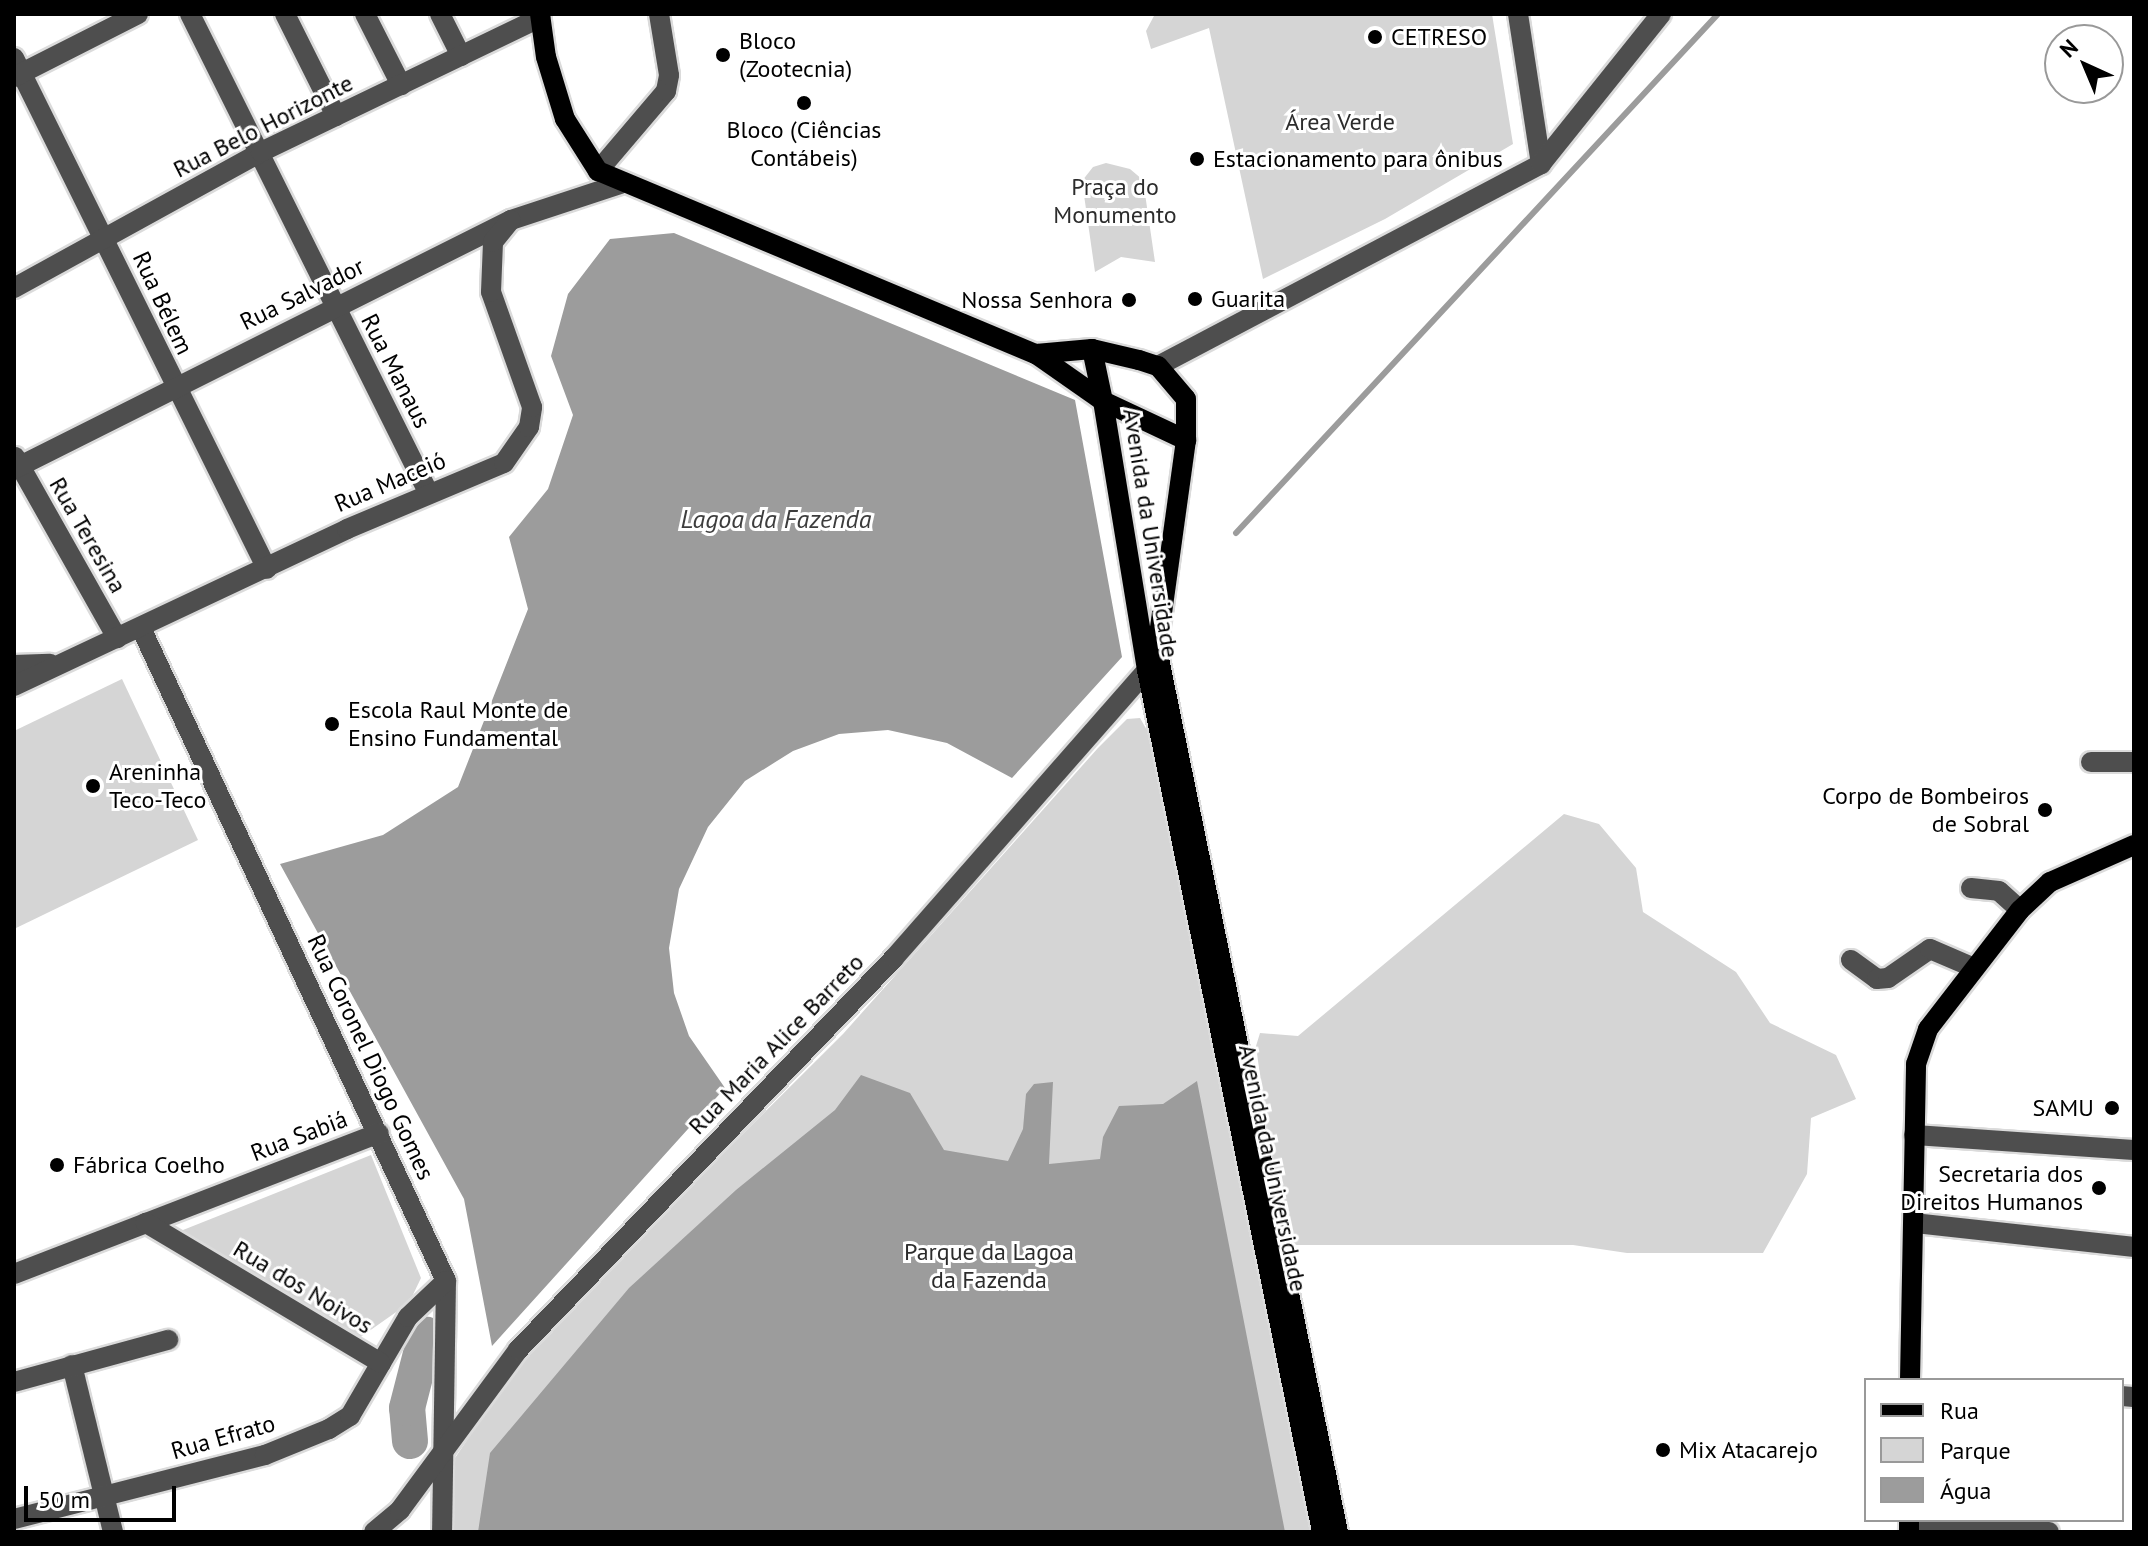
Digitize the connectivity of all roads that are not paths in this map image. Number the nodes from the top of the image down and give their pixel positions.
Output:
1 (138, 14) edge
2 (190, 14) edge
3 (285, 14) edge
4 (365, 14) edge
5 (440, 14) edge
6 (659, 14) edge
7 (1518, 14) edge
8 (1661, 14) edge
9 (540, 16) edge
10 (461, 56) junction
11 (17, 69) edge
12 (401, 85) junction
13 (336, 116) junction
14 (261, 152) junction
15 (1541, 164) junction
16 (598, 171) junction
17 (620, 184) junction
18 (511, 220) junction
19 (106, 240) junction
20 (14, 288) edge
21 (335, 307) junction
22 (1092, 349) junction
23 (1036, 354) junction
24 (1158, 366) junction
25 (173, 385) junction
26 (1103, 401) junction
27 (1186, 440) junction
28 (16, 464) edge
29 (429, 494) junction
30 (267, 569) junction
31 (141, 628) junction
32 (117, 638) junction
33 (57, 663) junction
34 (14, 665) edge
35 (1147, 670) junction
36 (14, 686) edge
37 (2091, 762) dead end
38 (2134, 762) edge
39 (2134, 845) edge
40 (1971, 888) dead end
41 (2020, 910) junction
42 (1851, 960) dead end
43 (1972, 967) junction
44 (379, 1133) junction
45 (1914, 1135) junction
46 (2134, 1150) edge
47 (146, 1223) junction
48 (1914, 1223) junction
49 (2134, 1247) edge
50 (14, 1274) edge
51 (446, 1281) junction
52 (168, 1340) dead end
53 (381, 1363) junction
54 (72, 1365) junction
55 (1910, 1378) edge
56 (14, 1382) edge
57 (350, 1416) joint
58 (444, 1454) junction
59 (102, 1498) junction
60 (14, 1519) edge
61 (1909, 1527) edge
62 (113, 1532) edge
63 (374, 1532) edge
64 (442, 1532) edge
65 (1322, 1532) edge
66 (1338, 1532) edge
67 (2049, 1532) edge

1 - 11 street
2 - 14 street, Rua Manaus
3 - 13 street
4 - 12 street
5 - 10 street
6 - 16 street
7 - 15 street
8 - 15 street
9 - 10 street, Rua Belo Horizonte
9 - 16 main road
10 - 12 street, Rua Belo Horizonte
11 - 19 street, Rua Bélem
12 - 13 street, Rua Belo Horizonte
13 - 14 street, Rua Belo Horizonte
14 - 19 street, Rua Belo Horizonte
14 - 21 street, Rua Manaus
15 - 24 street
16 - 17 main road
17 - 18 street, Rua Salvador
17 - 23 main road
18 - 21 street, Rua Salvador
18 - 29 street, Rua Maceió
19 - 20 street, Rua Belo Horizonte
19 - 25 street, Rua Bélem
21 - 25 street, Rua Salvador
21 - 29 street, Rua Manaus
22 - 23 main road
22 - 24 main road
22 - 26 main road
23 - 26 main road, Avenida da Universidade
24 - 27 main road, Avenida da Universidade
25 - 28 street, Rua Salvador
25 - 30 street, Rua Bélem
26 - 27 main road
26 - 35 main road, Avenida da Universidade
27 - 66 main road, Avenida da Universidade
28 - 32 street, Rua Teresina
29 - 30 street, Rua Maceió
30 - 31 street, Rua Maceió
31 - 32 street, Rua Maceió
31 - 44 street, Rua Coronel Diogo Gomes
32 - 33 street, Rua Maceió
33 - 34 street, Rua Maceió
33 - 36 street, Rua Maceió
35 - 58 street, Rua Maria Alice Barreto
35 - 65 main road, Avenida da Universidade
37 - 38 street
39 - 41 main road
40 - 41 street
41 - 43 main road
42 - 43 street
43 - 45 main road
44 - 47 street, Rua Sabiá
44 - 51 street, Rua Coronel Diogo Gomes
45 - 46 street
45 - 48 main road
47 - 50 street, Rua Sabiá
47 - 53 street, Rua dos Noivos
48 - 49 street
48 - 55 main road
51 - 53 street
51 - 58 street, Rua Coronel Diogo Gomes
52 - 54 street
53 - 57 street, Rua dos Noivos
54 - 56 street
54 - 59 street
57 - 59 street, Rua Efrato
58 - 63 street, Rua Maria Alice Barreto
58 - 64 street, Rua Coronel Diogo Gomes
59 - 60 street, Rua Efrato
59 - 62 street
61 - 67 street

